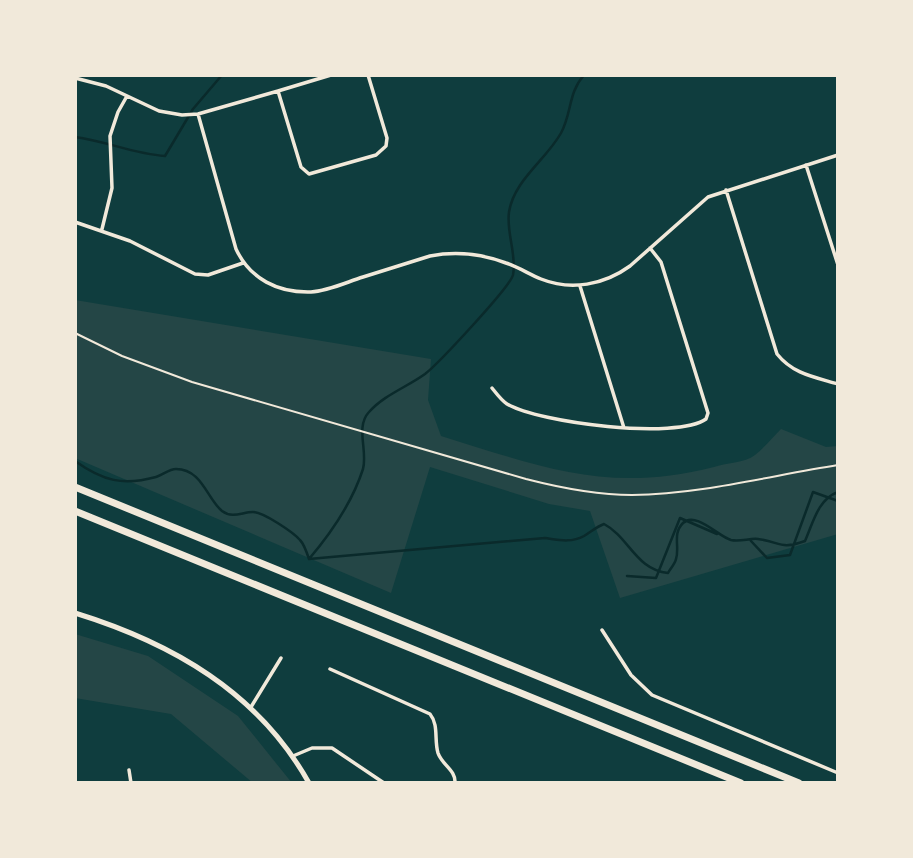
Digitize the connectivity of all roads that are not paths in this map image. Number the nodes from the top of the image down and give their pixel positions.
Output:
1 (331, 75) edge
2 (368, 75) edge
3 (75, 78) edge
4 (278, 91) junction
5 (127, 96) junction
6 (198, 114) junction
7 (838, 155) edge
8 (806, 165) junction
9 (726, 190) junction
10 (75, 222) edge
11 (102, 230) junction
12 (650, 248) junction
13 (243, 262) junction
14 (838, 265) edge
15 (580, 286) junction
16 (838, 384) edge
17 (492, 388) dead end
18 (624, 428) junction
19 (75, 487) edge
20 (75, 511) edge
21 (75, 613) edge
22 (602, 630) dead end
23 (281, 658) dead end
24 (330, 668) dead end
25 (251, 707) junction
26 (293, 756) junction
27 (129, 770) dead end
28 (838, 773) edge
29 (131, 783) edge
30 (309, 783) edge
31 (384, 783) edge
32 (454, 783) edge
33 (741, 783) edge
34 (799, 783) edge

1 - 4 street
2 - 4 street
3 - 5 street
4 - 6 street
5 - 6 street
5 - 11 street
6 - 13 street
7 - 8 street
8 - 9 street
8 - 14 street
9 - 12 street
9 - 16 street
10 - 11 street
11 - 13 street
12 - 15 street
12 - 18 street
13 - 15 street
15 - 18 street
17 - 18 street
19 - 34 highway
20 - 33 highway
21 - 25 main road
22 - 28 street
23 - 25 street
24 - 32 street
25 - 26 main road
26 - 30 main road
26 - 31 street
27 - 29 street

